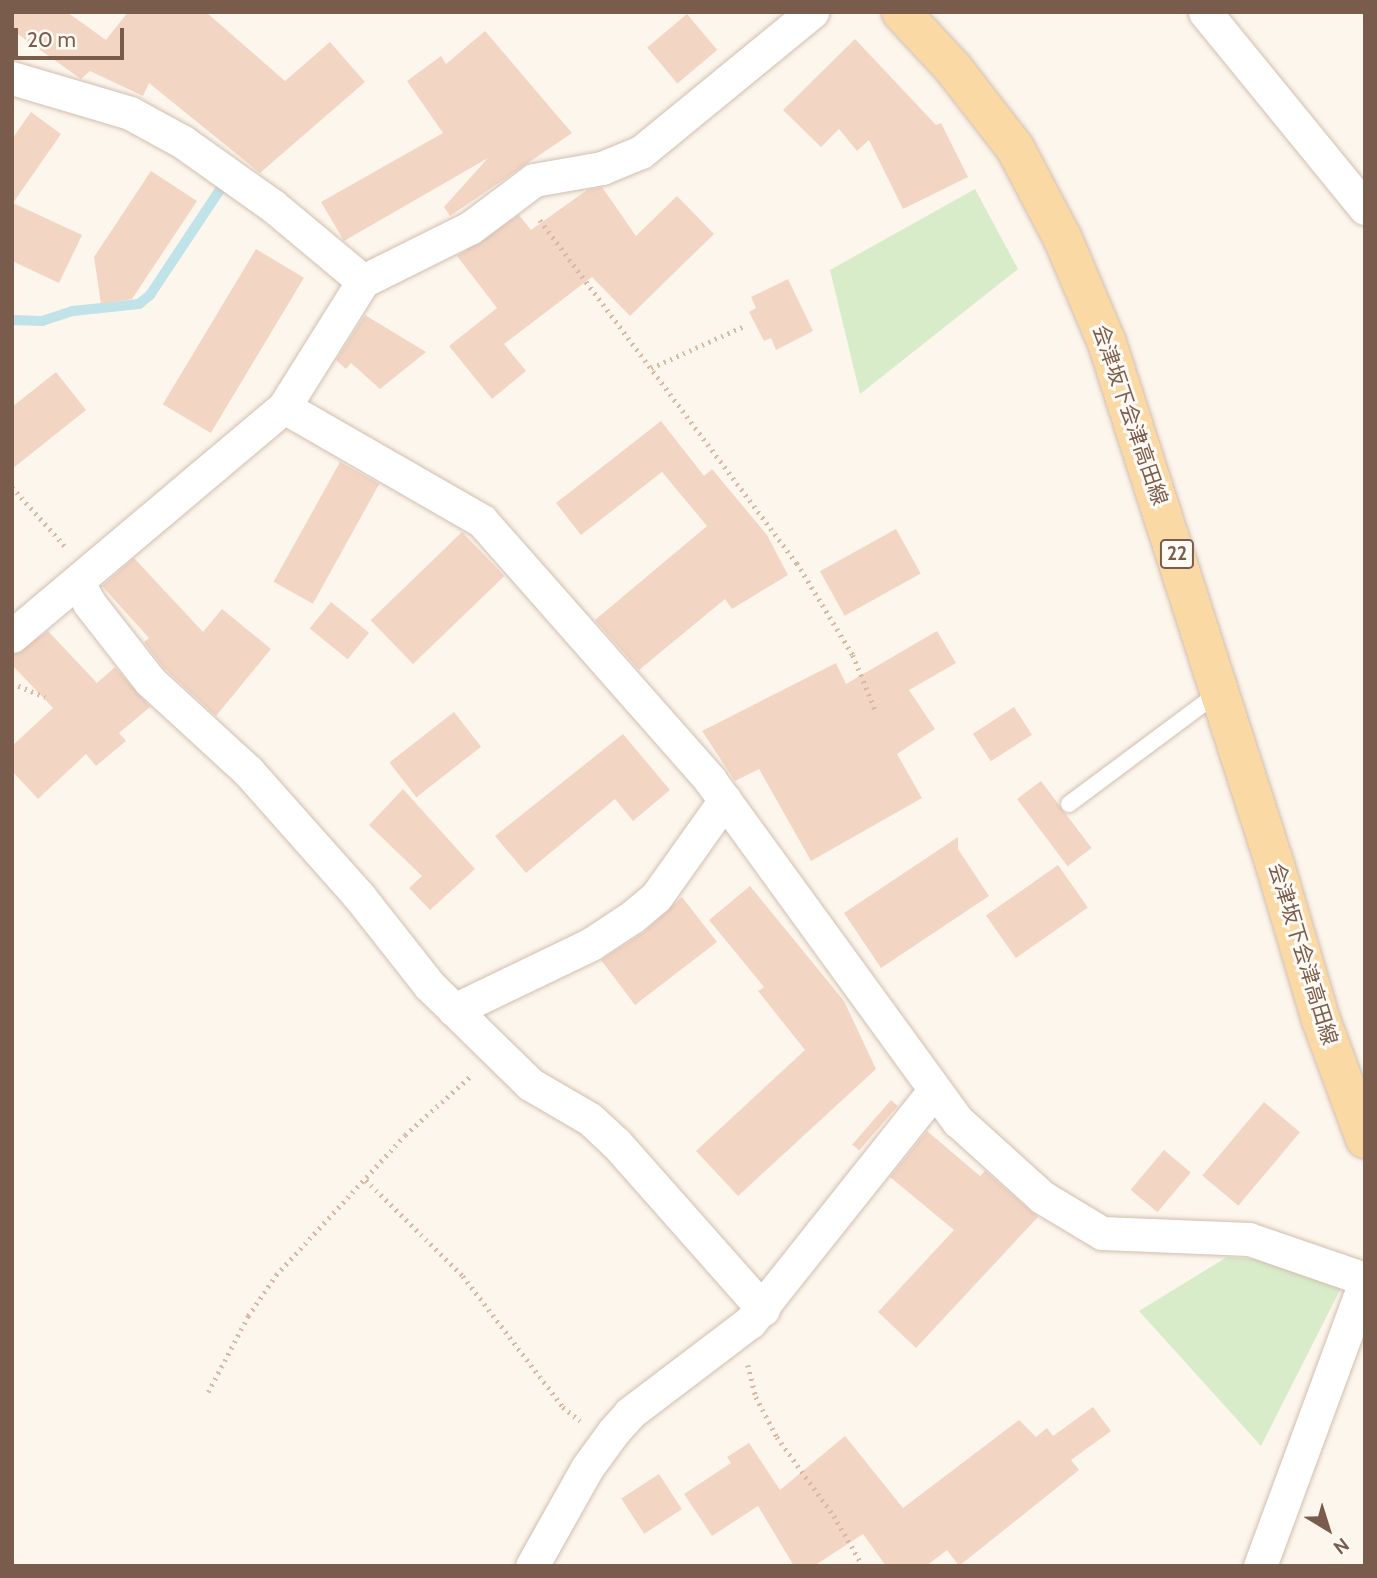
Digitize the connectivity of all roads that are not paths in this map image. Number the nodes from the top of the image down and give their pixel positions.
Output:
1 (812, 12) edge
2 (901, 12) edge
3 (1205, 12) edge
4 (12, 78) edge
5 (1365, 208) edge
6 (363, 281) junction
7 (284, 407) junction
8 (84, 577) junction
9 (12, 636) edge
10 (1220, 691) junction
11 (725, 800) junction
12 (1069, 804) dead end
13 (454, 1010) junction
14 (934, 1091) junction
15 (1365, 1139) edge
16 (1365, 1281) edge
17 (752, 1320) junction
18 (533, 1566) edge
19 (1260, 1566) edge

1 - 6 street
2 - 10 main road, 会津坂下会津高田線 / 22
3 - 5 street
4 - 6 street
6 - 7 street
7 - 8 street
7 - 11 street
8 - 9 street
8 - 13 street
10 - 12 lane
10 - 15 main road, 会津坂下会津高田線 / 22
11 - 13 street
11 - 14 street
13 - 17 street
14 - 16 street
14 - 17 street
16 - 19 street
17 - 18 street

